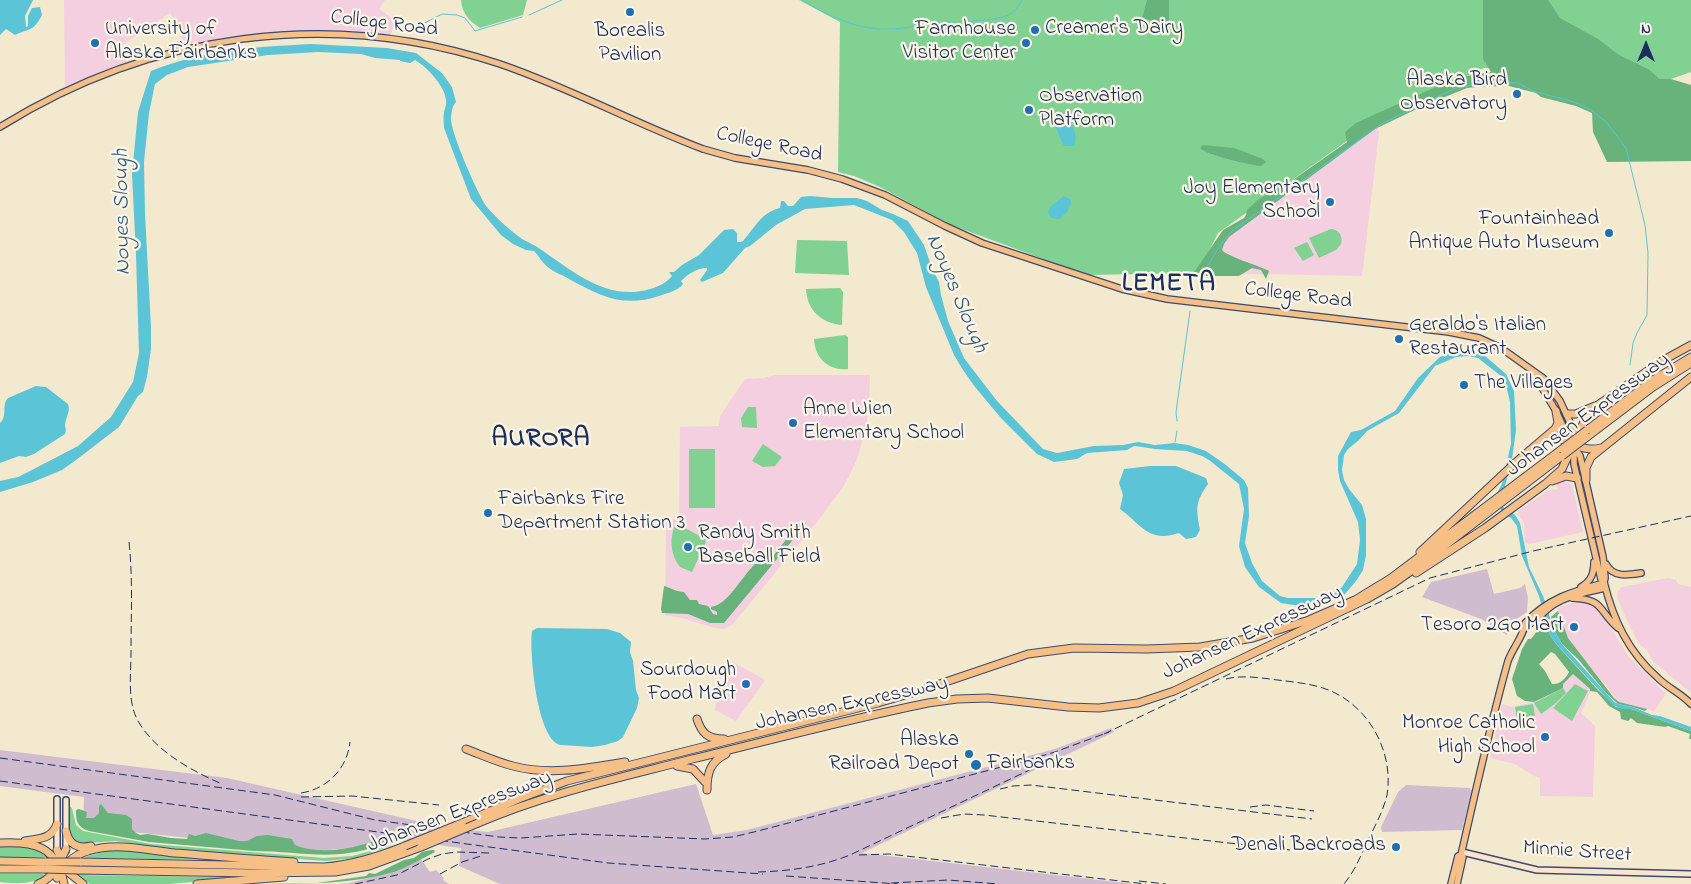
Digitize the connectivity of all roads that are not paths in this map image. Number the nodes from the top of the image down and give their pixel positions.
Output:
1 (0, 127) edge
2 (1691, 345) edge
3 (1691, 357) edge
4 (1691, 363) edge
5 (1534, 373) junction
6 (1691, 378) edge
7 (1598, 405) junction
8 (1556, 411) junction
9 (1567, 414) junction
10 (1587, 434) junction
11 (1544, 439) junction
12 (1574, 444) junction
13 (1602, 448) junction
14 (1562, 452) junction
15 (1577, 478) junction
16 (1586, 480) junction
17 (1545, 484) junction
18 (1494, 505) junction
19 (1594, 552) junction
20 (1603, 557) junction
21 (1641, 573) dead end
22 (1391, 578) junction
23 (1604, 584) junction
24 (1578, 589) junction
25 (1568, 598) junction
26 (1367, 599) junction
27 (1553, 603) junction
28 (1619, 628) junction
29 (1688, 699) edge
30 (1691, 704) edge
31 (697, 719) dead end
32 (737, 739) junction
33 (736, 748) junction
34 (466, 749) dead end
35 (672, 754) junction
36 (664, 766) junction
37 (705, 782) dead end
38 (707, 790) dead end
39 (57, 799) dead end
40 (66, 800) dead end
41 (57, 824) junction
42 (66, 831) junction
43 (19, 842) junction
44 (0, 843) edge
45 (121, 846) junction
46 (66, 849) joint
47 (57, 850) joint
48 (1461, 854) junction
49 (0, 861) edge
50 (45, 866) junction
51 (79, 866) junction
52 (342, 866) junction
53 (0, 868) edge
54 (60, 870) edge
55 (325, 873) junction
56 (1691, 874) edge
57 (38, 884) edge
58 (64, 884) edge
59 (83, 884) edge
60 (197, 884) edge
61 (1451, 884) edge
62 (1457, 884) edge

1 - 5 main road, College Road
2 - 7 highway
3 - 10 highway, Johansen Expressway
4 - 10 highway, Johansen Expressway
5 - 8 main road, College Road
5 - 9 main road, College Road
6 - 13 highway
7 - 9 highway
7 - 12 highway
8 - 11 highway
8 - 12 main road, College Road
9 - 12 main road, College Road
10 - 14 highway, Johansen Expressway, bridge
11 - 12 highway
11 - 22 highway
12 - 13 highway
12 - 15 main road, College Road
12 - 16 main road, College Road
12 - 17 highway
13 - 16 highway
14 - 18 highway, Johansen Expressway
14 - 18 highway, Johansen Expressway
15 - 17 highway
15 - 19 main road, College Road
16 - 20 main road, College Road
17 - 26 highway
18 - 22 highway, Johansen Expressway
18 - 26 highway, Johansen Expressway
19 - 23 main road, College Road
19 - 24 main road
20 - 21 main road
20 - 23 main road, College Road
22 - 32 highway, Johansen Expressway
23 - 24 main road
23 - 25 main road
23 - 28 main road, College Road
24 - 27 main road
25 - 27 main road
25 - 28 main road
26 - 33 highway, Johansen Expressway
27 - 48 main road
28 - 29 main road, College Road
29 - 30 main road, College Road
31 - 32 highway
32 - 35 highway, Johansen Expressway
33 - 36 highway, Johansen Expressway
33 - 38 highway
34 - 35 highway
35 - 52 highway, Johansen Expressway, bridge
36 - 37 highway
36 - 55 highway, Johansen Expressway, bridge
39 - 41 main road
40 - 42 main road
41 - 43 highway
41 - 47 main road
42 - 45 highway
42 - 46 main road
43 - 44 highway
43 - 54 highway
45 - 52 highway
45 - 54 highway
46 - 54 highway
47 - 54 highway
48 - 56 main road, Minnie Street
48 - 61 main road
48 - 62 main road
49 - 50 highway, Johansen Expressway
50 - 51 highway, Johansen Expressway, bridge
50 - 53 highway, Johansen Expressway
51 - 52 highway, Johansen Expressway
51 - 55 highway, Johansen Expressway
54 - 57 highway
54 - 58 highway
54 - 59 highway
55 - 60 highway

